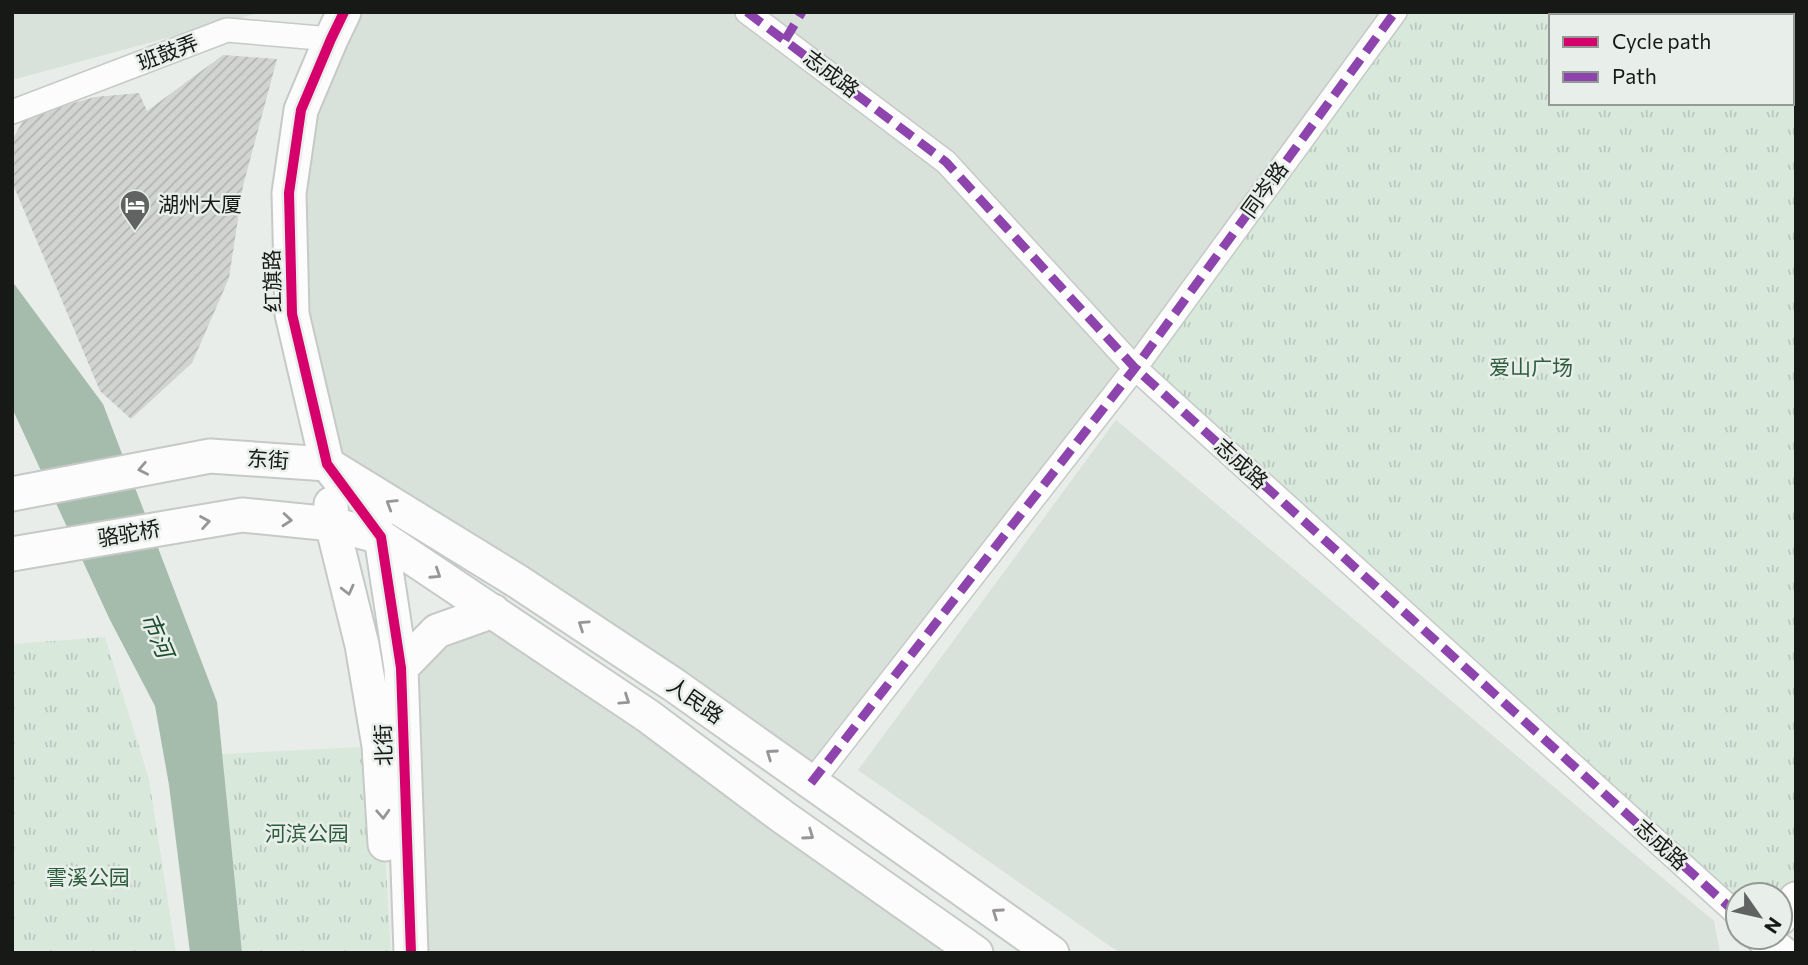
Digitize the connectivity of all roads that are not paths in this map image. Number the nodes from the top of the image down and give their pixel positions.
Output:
1 (747, 12) edge
2 (1395, 12) edge
3 (338, 25) edge
4 (12, 112) edge
5 (1135, 368) junction
6 (327, 464) junction
7 (12, 494) edge
8 (332, 524) junction
9 (381, 537) junction
10 (14, 554) edge
11 (493, 611) junction
12 (401, 668) junction
13 (811, 783) junction
14 (1724, 902) edge
15 (391, 953) edge
16 (411, 953) edge
17 (976, 953) edge
18 (1052, 953) edge

1 - 5 street, 志成路
2 - 5 street, 同岑路
3 - 4 street, 班鼓弄
3 - 6 main road, 红旗路
5 - 13 street, 同岑路
5 - 14 street, 志成路
6 -> 7 main road, 东街
6 - 8 main road, 北街
6 - 9 main road, 红旗路
13 -> 6 main road, 人民路
8 - 9 main road, 人民路
10 -> 8 main road, 骆驼桥
8 -> 15 main road, 北街
9 -> 11 main road, 人民路
9 - 12 main road, 北街
11 - 12 main road
11 -> 17 main road, 人民路
12 - 16 main road, 北街
18 -> 13 main road, 人民路

